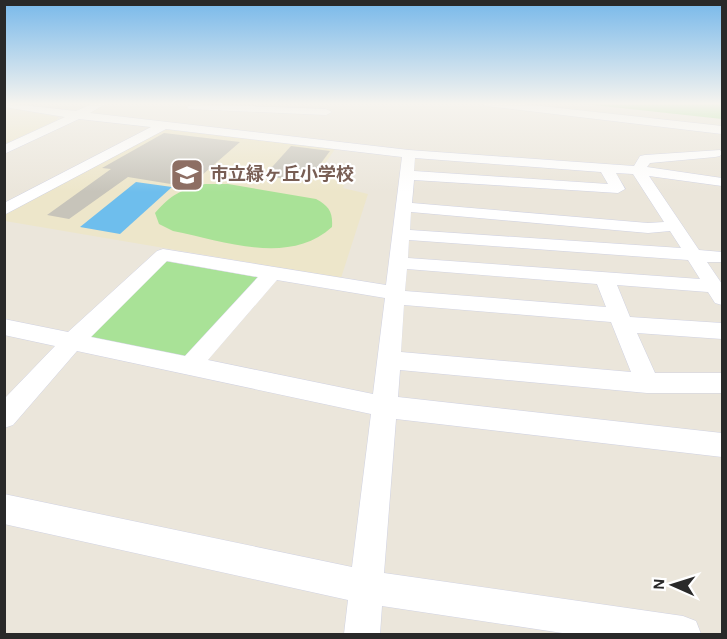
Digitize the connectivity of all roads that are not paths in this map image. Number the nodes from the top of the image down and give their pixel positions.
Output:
1 (40, 133) edge
2 (157, 133) edge
3 (351, 133) edge
4 (689, 133) edge
5 (4, 150) edge
6 (718, 153) edge
7 (409, 154) junction
8 (606, 168) junction
9 (638, 170) junction
10 (407, 175) junction
11 (723, 182) edge
12 (404, 207) junction
13 (4, 210) edge
14 (675, 226) junction
15 (402, 234) junction
16 (693, 254) junction
17 (723, 257) edge
18 (398, 263) junction
19 (272, 273) junction
20 (603, 278) junction
21 (718, 292) edge
22 (395, 295) junction
23 (620, 320) junction
24 (4, 327) edge
25 (723, 331) edge
26 (72, 342) junction
27 (388, 360) junction
28 (189, 367) junction
29 (647, 383) junction
30 (723, 383) edge
31 (382, 406) junction
32 (4, 417) edge
33 (723, 445) edge
34 (4, 509) edge
35 (367, 587) junction
36 (600, 628) edge
37 (362, 634) edge
38 (683, 634) edge

1 - 5 street
2 - 13 street
3 - 7 street
4 - 6 street
6 - 9 street
7 - 8 street
7 - 10 street
8 - 9 street
8 - 10 street
9 - 11 street
9 - 14 street
10 - 12 street
12 - 14 street
12 - 15 street
14 - 16 street
15 - 16 street
15 - 18 street
16 - 17 street
16 - 21 street
18 - 20 street
18 - 22 street
19 - 22 street
19 - 26 street
19 - 28 street
20 - 21 street
20 - 23 street
22 - 23 street
22 - 27 street
23 - 25 street
23 - 29 street
24 - 26 street
26 - 28 street
26 - 32 street
27 - 29 street
27 - 31 street
28 - 31 street
29 - 30 street
31 - 33 street
31 - 35 street
34 - 35 street
35 - 36 street
35 - 37 street
36 - 38 street

